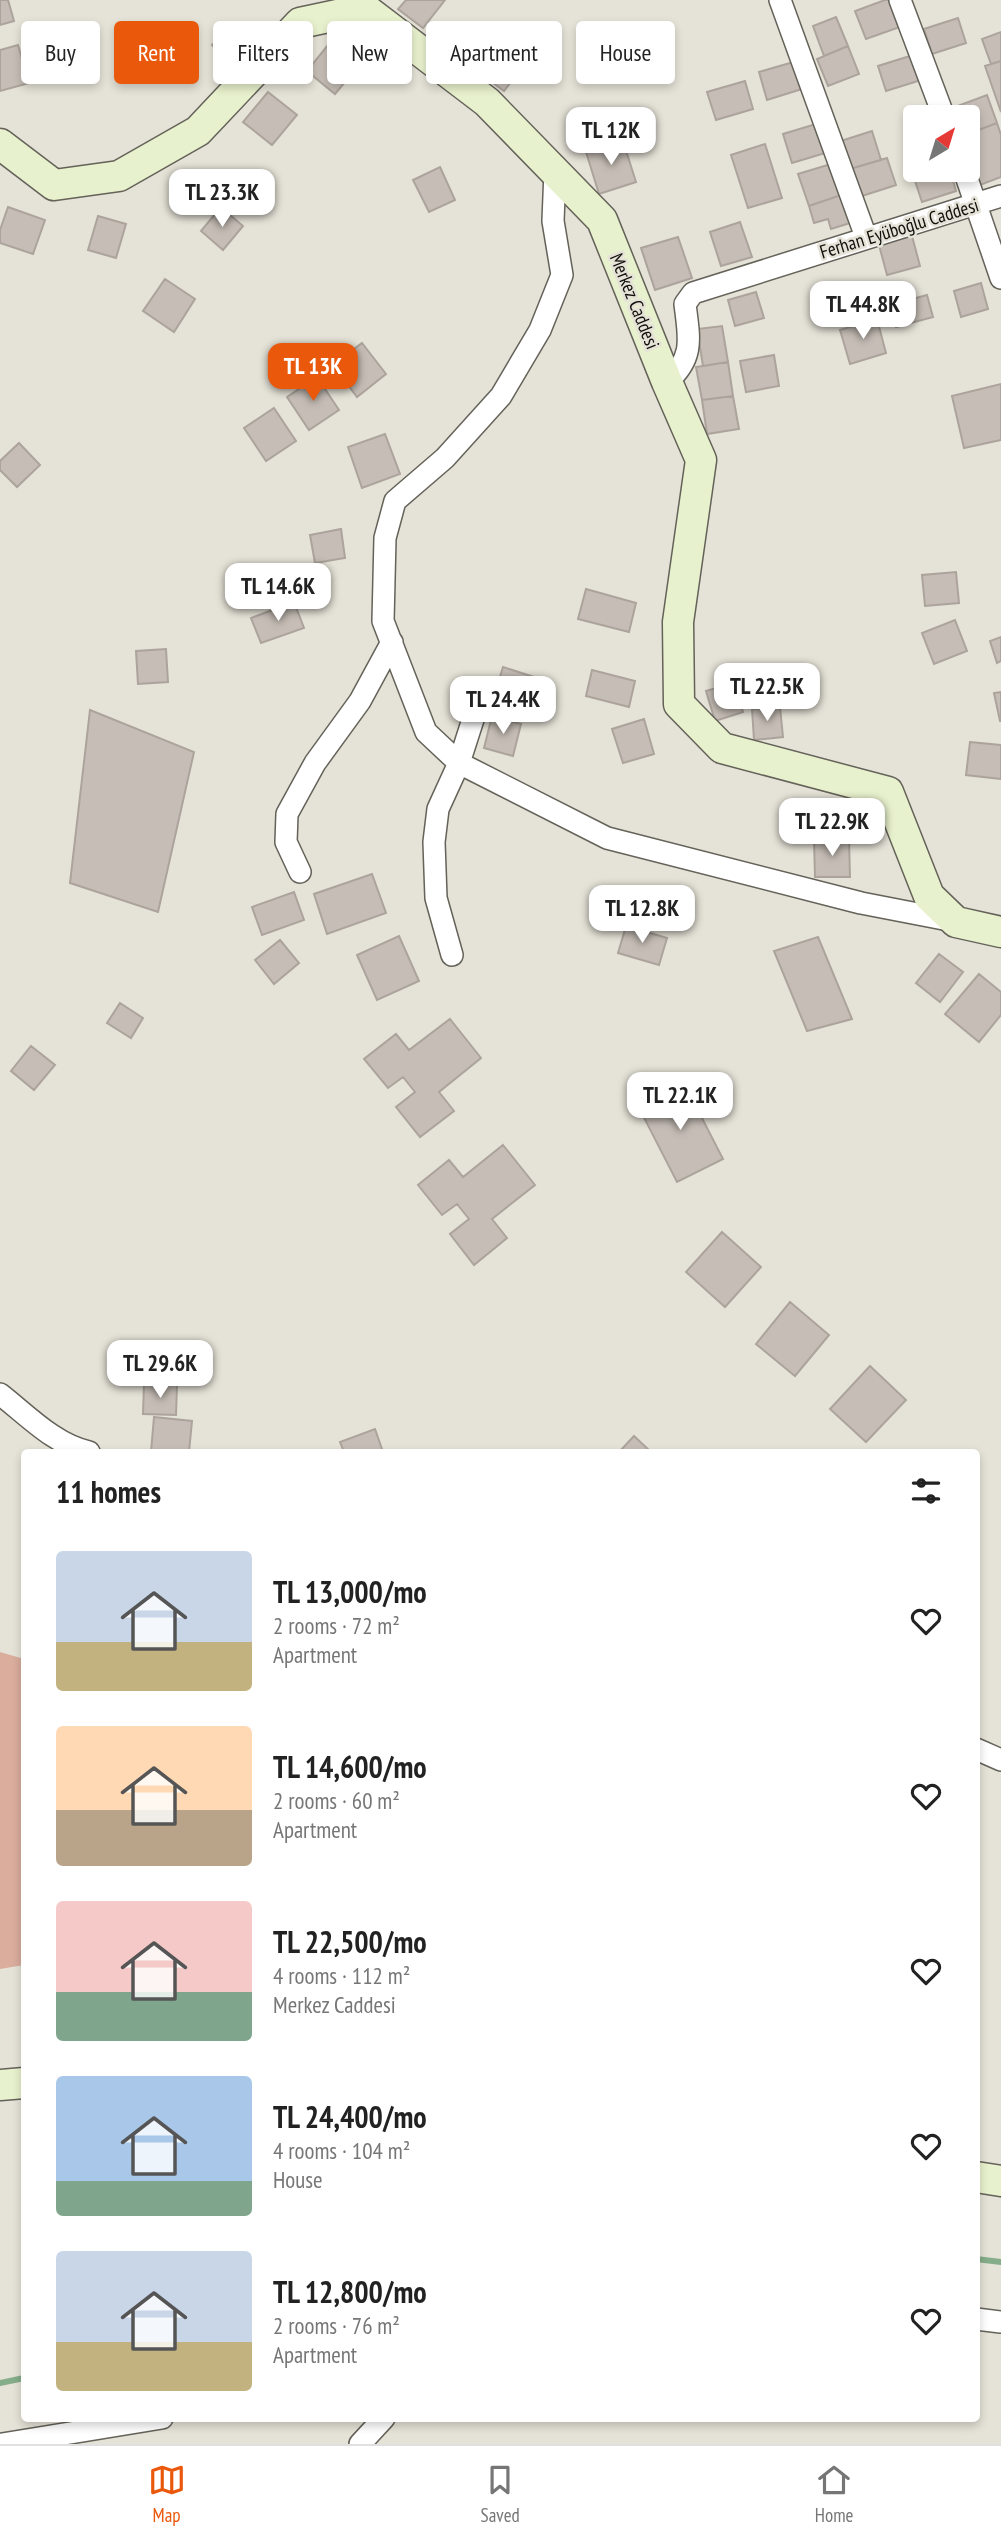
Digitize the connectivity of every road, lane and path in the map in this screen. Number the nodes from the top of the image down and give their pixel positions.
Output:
1 (780, 0) edge
2 (900, 0) edge
3 (939, 105) edge
4 (0, 144) edge
5 (555, 171) junction
6 (969, 182) edge
7 (1001, 196) edge
8 (977, 204) junction
9 (866, 237) junction
10 (1001, 278) edge
11 (667, 382) junction
12 (392, 642) junction
13 (476, 710) dead end
14 (459, 763) junction
15 (300, 872) dead end
16 (956, 922) junction
17 (1001, 932) edge
18 (452, 955) dead end
19 (0, 1394) edge
20 (74, 1449) edge
21 (980, 1751) edge
22 (1001, 1760) edge
23 (21, 2083) edge
24 (0, 2085) edge
25 (980, 2178) edge
26 (1001, 2181) edge
27 (980, 2319) edge
28 (1001, 2322) edge
29 (137, 2422) edge
30 (380, 2422) edge
31 (2, 2444) edge
32 (360, 2444) edge

1 - 9 street
2 - 3 street
4 - 5 street, Merkez Caddesi
5 - 11 street, Merkez Caddesi
5 - 12 street
6 - 8 street
7 - 8 street, Ferhan Eyüboğlu Caddesi
8 - 9 street, Ferhan Eyüboğlu Caddesi
8 - 10 street
9 - 11 street, Ferhan Eyüboğlu Caddesi
11 - 16 street, Merkez Caddesi
12 - 14 street
12 - 15 street
13 - 14 street
14 - 16 street
14 - 18 street
16 - 17 street
19 - 20 street
21 - 22 street
23 - 24 street
25 - 26 street
27 - 28 street
29 - 31 street
30 - 32 street

